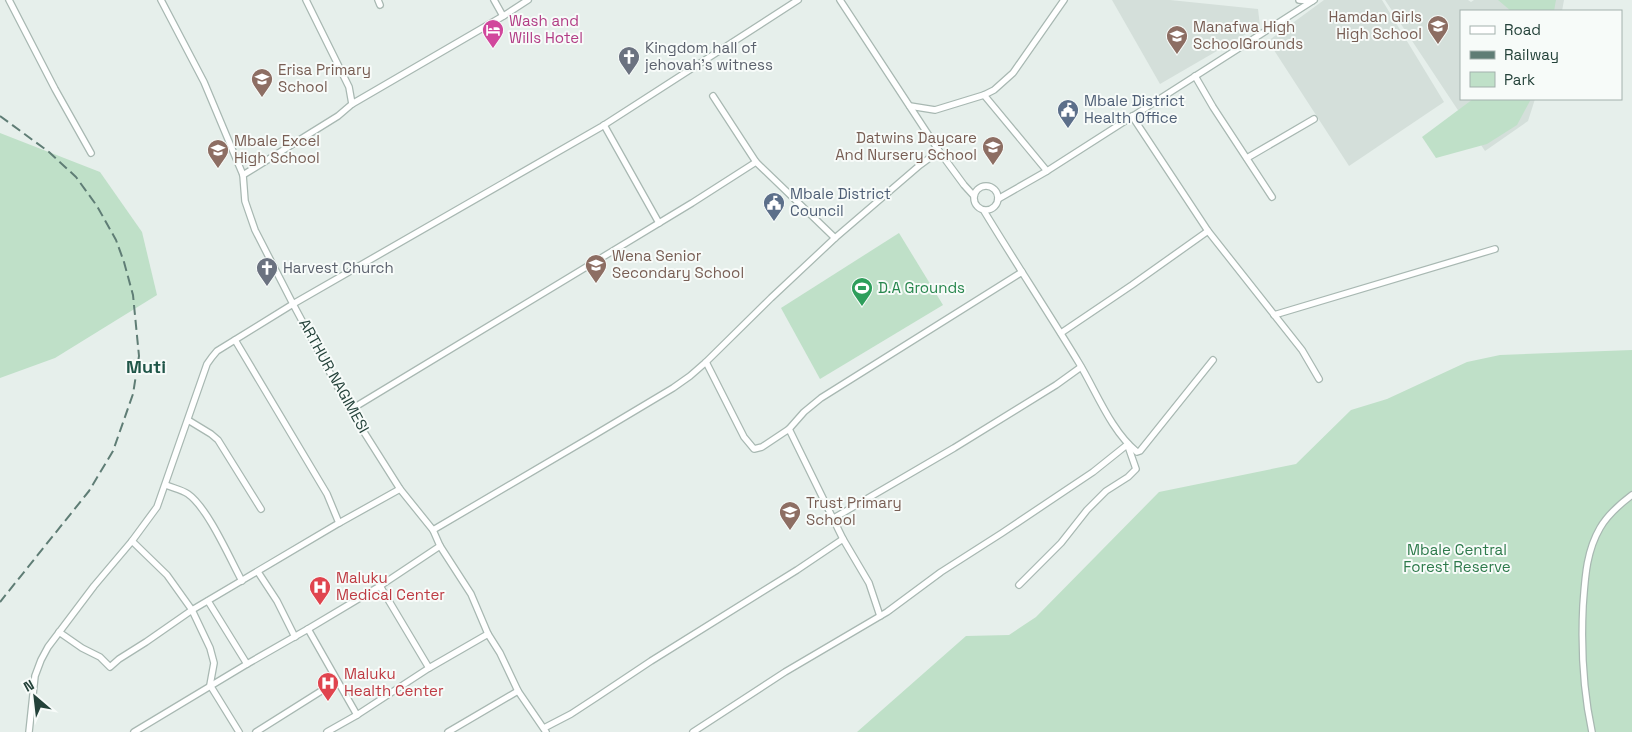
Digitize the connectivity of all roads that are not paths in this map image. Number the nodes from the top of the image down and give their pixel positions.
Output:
1 (9, 0) edge
2 (161, 0) edge
3 (306, 0) edge
4 (494, 0) edge
5 (528, 0) edge
6 (798, 0) edge
7 (840, 0) edge
8 (1064, 0) edge
9 (1300, 0) edge
10 (1313, 0) edge
11 (503, 16) junction
12 (1195, 76) junction
13 (984, 95) junction
14 (713, 96) dead end
15 (352, 104) junction
16 (910, 106) junction
17 (1132, 116) junction
18 (1314, 119) dead end
19 (604, 124) junction
20 (939, 151) junction
21 (91, 154) dead end
22 (1247, 158) junction
23 (756, 162) junction
24 (1048, 171) junction
25 (243, 175) junction
26 (974, 196) junction
27 (1272, 197) dead end
28 (998, 199) junction
29 (984, 210) junction
30 (659, 223) junction
31 (1208, 231) junction
32 (835, 238) junction
33 (1495, 249) dead end
34 (1022, 272) junction
35 (293, 304) junction
36 (1274, 315) junction
37 (1061, 333) junction
38 (235, 340) junction
39 (1213, 360) dead end
40 (706, 362) junction
41 (1081, 368) junction
42 (1319, 379) dead end
43 (350, 410) junction
44 (188, 420) junction
45 (789, 429) junction
46 (1128, 444) junction
47 (166, 485) junction
48 (400, 489) junction
49 (1632, 495) edge
50 (261, 509) dead end
51 (834, 518) junction
52 (340, 523) junction
53 (433, 530) junction
54 (843, 539) junction
55 (132, 542) junction
56 (440, 546) junction
57 (258, 572) junction
58 (242, 582) junction
59 (1019, 585) dead end
60 (380, 586) junction
61 (208, 601) junction
62 (192, 610) junction
63 (880, 616) junction
64 (308, 630) junction
65 (59, 632) junction
66 (488, 634) junction
67 (295, 637) junction
68 (247, 664) junction
69 (429, 668) junction
70 (337, 681) junction
71 (210, 685) junction
72 (518, 691) junction
73 (357, 715) junction
74 (545, 730) edge
75 (29, 732) edge
76 (134, 732) edge
77 (238, 732) edge
78 (256, 732) edge
79 (327, 732) edge
80 (448, 732) edge
81 (694, 732) edge
82 (1592, 732) edge

1 - 21 street
2 - 25 street, ARTHUR NAGIMESI
3 - 15 street
4 - 11 street
5 - 11 street
6 - 19 street
7 - 16 street
8 - 13 street
9 - 10 street
10 - 12 street
11 - 15 street
12 - 17 street
12 - 22 street
13 - 16 street
13 - 24 street
14 - 23 street
15 - 25 street
16 - 20 street
17 - 24 street
17 - 31 street
18 - 22 street
19 - 30 street
19 - 35 street
20 - 26 street
20 - 32 street
22 - 27 street
23 - 30 street
23 - 32 street
24 - 28 street
25 - 35 street, ARTHUR NAGIMESI
26 - 28 street
26 - 29 street
28 - 29 street
29 - 34 street
30 - 43 street
31 - 36 street
31 - 37 street
32 - 40 street
33 - 36 street
34 - 37 street
34 - 45 street
35 - 38 street
35 - 43 street, ARTHUR NAGIMESI
36 - 42 street
37 - 41 street
38 - 44 street
38 - 52 street
39 - 46 street
40 - 45 street
40 - 53 street
41 - 46 street
41 - 51 street
43 - 48 street, ARTHUR NAGIMESI
44 - 47 street
44 - 50 street
45 - 51 street
46 - 59 street
46 - 63 street
47 - 55 street
47 - 58 street
48 - 52 street
48 - 53 street, ARTHUR NAGIMESI
49 - 82 street
51 - 54 street
52 - 57 street
53 - 56 street, ARTHUR NAGIMESI
54 - 63 street
54 - 74 street
55 - 62 street
55 - 65 street
56 - 60 street
56 - 66 street, ARTHUR NAGIMESI
57 - 58 street
57 - 67 street
58 - 61 street
60 - 64 street
60 - 69 street
61 - 62 street
61 - 68 street
62 - 65 street
62 - 71 street
63 - 81 street
64 - 67 street
64 - 70 street
65 - 75 street
66 - 69 street
66 - 72 street, ARTHUR NAGIMESI
67 - 68 street
68 - 71 street
69 - 73 street
70 - 73 street
70 - 78 street
71 - 76 street
71 - 77 street
72 - 74 street, ARTHUR NAGIMESI
72 - 80 street
73 - 79 street

